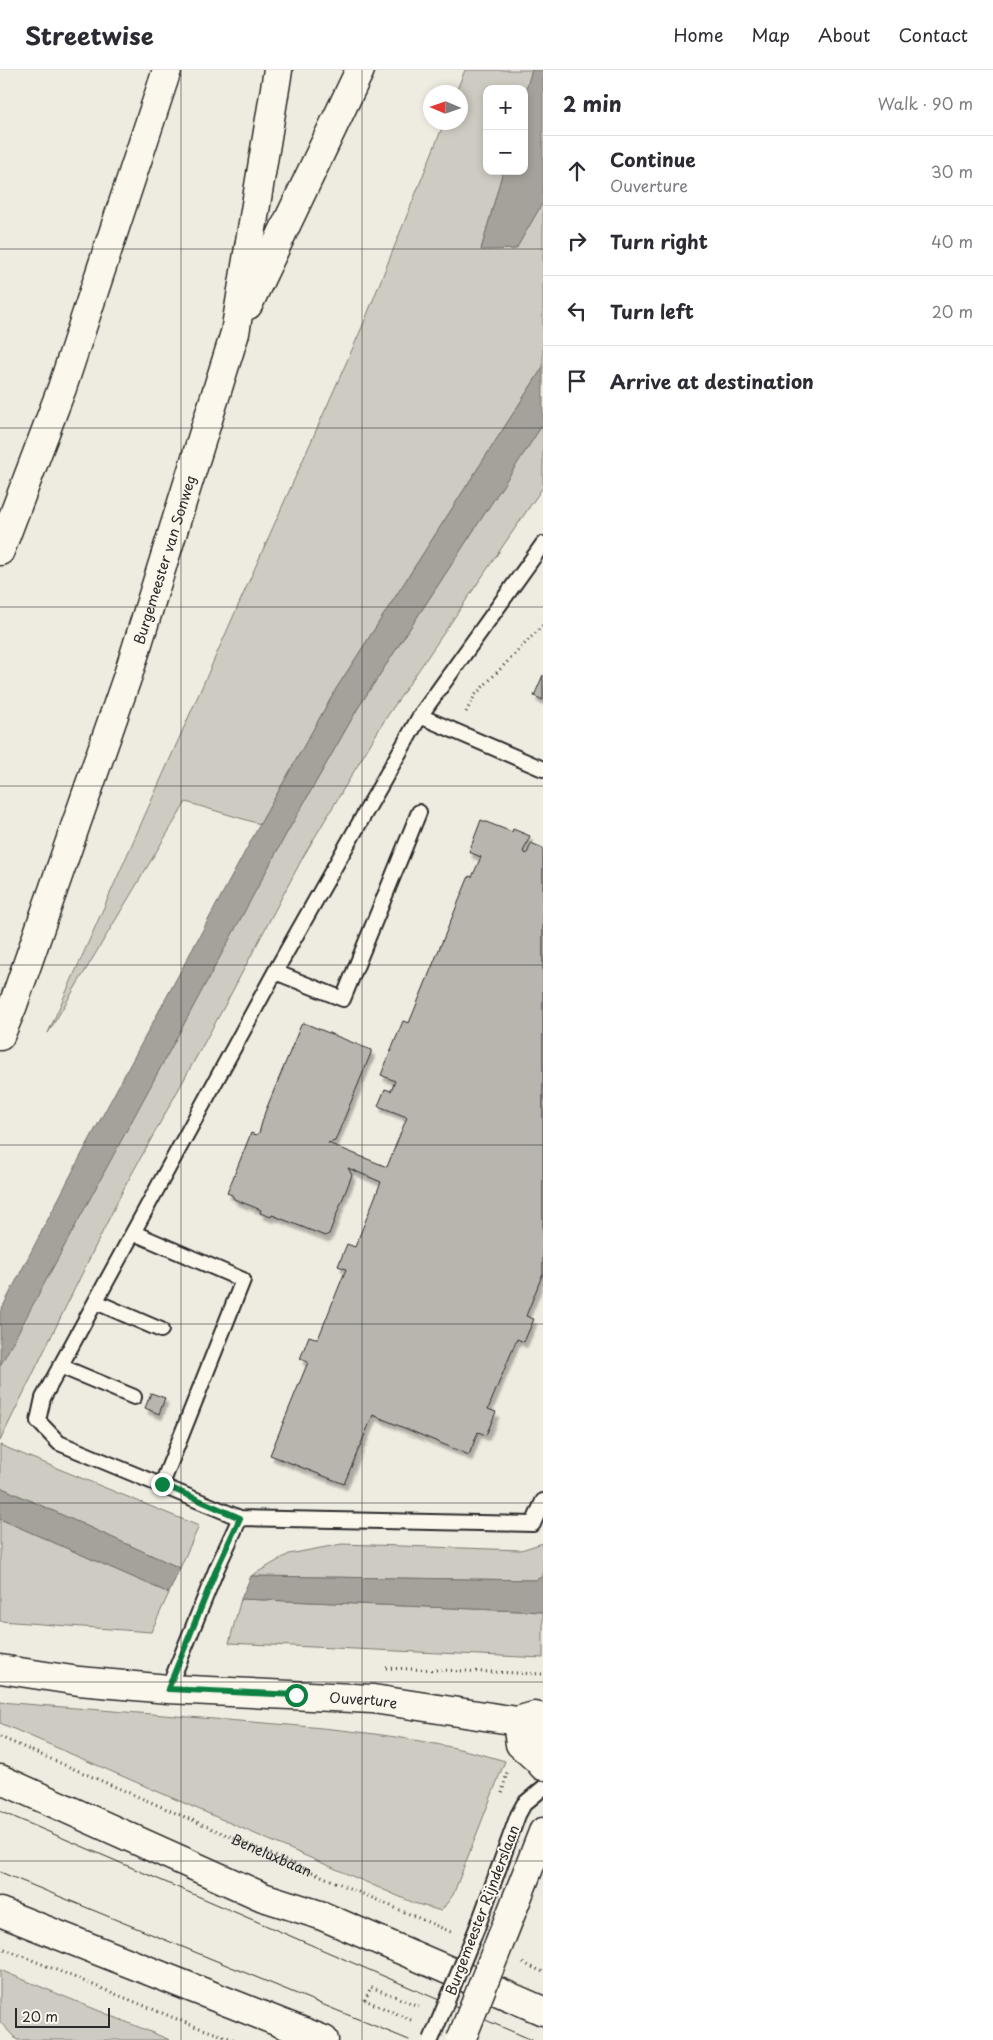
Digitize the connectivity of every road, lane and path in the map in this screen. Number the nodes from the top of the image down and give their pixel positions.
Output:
1 (167, 70) edge
2 (278, 70) edge
3 (360, 70) edge
4 (235, 333) junction
5 (543, 544) edge
6 (0, 551) edge
7 (543, 625) edge
8 (420, 716) junction
9 (456, 732) junction
10 (543, 769) edge
11 (419, 812) dead end
12 (275, 972) junction
13 (0, 1036) edge
14 (134, 1232) junction
15 (96, 1302) junction
16 (162, 1330) dead end
17 (60, 1366) junction
18 (134, 1397) dead end
19 (162, 1484) junction
20 (543, 1501) edge
21 (240, 1518) junction
22 (0, 1670) edge
23 (168, 1689) junction
24 (530, 1719) edge
25 (0, 1737) edge
26 (543, 1740) edge
27 (543, 1766) edge
28 (0, 1779) edge
29 (543, 1788) edge
30 (543, 1832) edge
31 (0, 1912) edge
32 (489, 1933) junction
33 (454, 1934) dead end
34 (0, 1948) edge
35 (516, 1961) dead end
36 (543, 1972) edge
37 (423, 2008) dead end
38 (543, 2011) edge
39 (411, 2020) dead end
40 (235, 2040) edge
41 (324, 2040) edge
42 (431, 2040) edge
43 (461, 2040) edge

1 - 6 main road
2 - 4 main road, Burgemeester van Sonweg
3 - 4 main road
4 - 13 main road, Burgemeester van Sonweg
5 - 8 lane
7 - 9 path
8 - 9 lane
8 - 12 lane
9 - 10 lane
11 - 12 lane
12 - 14 lane
14 - 15 lane
14 - 19 lane
15 - 16 lane
15 - 17 lane
17 - 18 lane
17 - 19 lane
19 - 21 lane
20 - 21 lane
21 - 23 lane
22 - 23 main road, Ouverture
23 - 24 main road, Ouverture
24 - 26 main road
24 - 27 main road
25 - 33 path, Beneluxbaan
28 - 38 main road
29 - 32 lane, Burgemeester Rijnderslaan
30 - 32 main road, Burgemeester Rijnderslaan
31 - 41 main road
32 - 42 lane, Burgemeester Rijnderslaan, bridge
32 - 43 main road, Burgemeester Rijnderslaan, bridge
34 - 40 path
35 - 36 path
37 - 39 path

